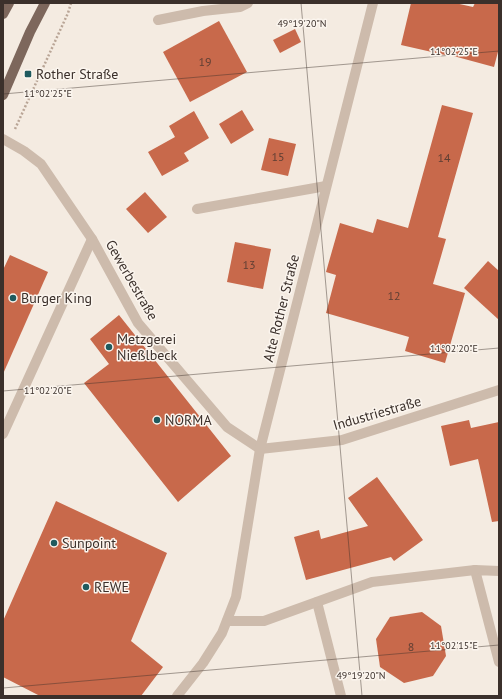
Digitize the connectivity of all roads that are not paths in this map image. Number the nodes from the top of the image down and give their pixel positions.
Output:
1 (9, 3) edge
2 (45, 3) edge
3 (248, 3) edge
4 (373, 3) edge
5 (3, 14) edge
6 (158, 20) dead end
7 (3, 95) edge
8 (6, 141) edge
9 (326, 186) junction
10 (197, 209) dead end
11 (92, 239) junction
12 (499, 390) edge
13 (3, 434) edge
14 (260, 449) junction
15 (475, 570) junction
16 (499, 571) edge
17 (317, 602) junction
18 (227, 621) junction
19 (499, 662) edge
20 (177, 696) edge
21 (341, 696) edge

1 - 5 main road
2 - 7 main road
3 - 6 street
4 - 9 street, Alte Rother Straße
8 - 11 street, Gewerbestraße
9 - 10 street
9 - 14 street, Alte Rother Straße
11 - 13 street
11 - 14 street, Gewerbestraße
12 - 14 street, Industriestraße
14 - 18 street, Alte Rother Straße
15 - 16 street
15 - 17 street
15 - 19 street
17 - 18 street
17 - 21 street
18 - 20 street, Alte Rother Straße

